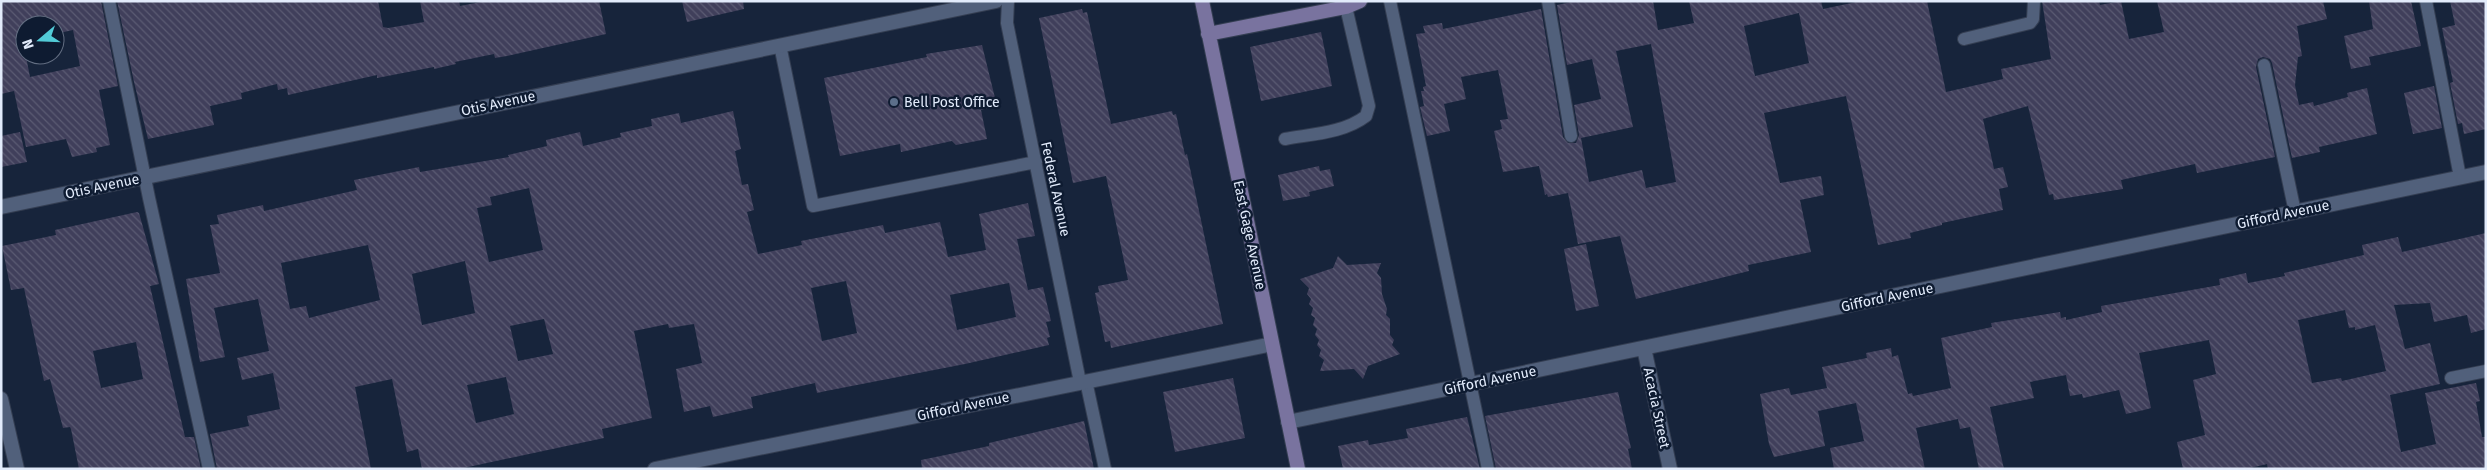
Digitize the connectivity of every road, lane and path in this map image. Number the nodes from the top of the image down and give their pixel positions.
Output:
1 (109, 1) edge
2 (996, 1) edge
3 (1008, 1) edge
4 (1202, 1) edge
5 (1360, 1) edge
6 (1390, 1) edge
7 (1548, 1) edge
8 (2034, 1) edge
9 (2426, 1) edge
10 (1346, 7) junction
11 (1208, 34) junction
12 (1964, 40) dead end
13 (780, 45) junction
14 (2264, 66) dead end
15 (1571, 136) dead end
16 (1285, 139) dead end
17 (1036, 162) junction
18 (2486, 172) edge
19 (144, 176) junction
20 (2460, 177) junction
21 (1, 207) edge
22 (2295, 212) junction
23 (1272, 344) junction
24 (1644, 348) junction
25 (2486, 371) edge
26 (2451, 378) dead end
27 (1083, 381) junction
28 (1471, 384) junction
29 (1, 399) edge
30 (1288, 422) junction
31 (16, 469) edge
32 (209, 469) edge
33 (654, 469) edge
34 (1104, 469) edge
35 (1298, 469) edge
36 (1488, 469) edge
37 (1670, 469) edge

1 - 19 lane
2 - 13 street, Otis Avenue
3 - 17 lane, Federal Avenue
4 - 11 main road, East Gage Avenue
5 - 10 main road
6 - 28 lane
7 - 15 lane
8 - 12 lane
9 - 20 lane
10 - 11 main road
10 - 16 lane
11 - 23 main road, East Gage Avenue
13 - 17 lane
13 - 19 street, Otis Avenue
14 - 22 lane
17 - 27 lane, Federal Avenue
18 - 20 street, Gifford Avenue
19 - 21 street, Otis Avenue
19 - 32 lane
20 - 22 street, Gifford Avenue
22 - 24 street, Gifford Avenue
23 - 27 street, Gifford Avenue
23 - 30 main road, East Gage Avenue
24 - 28 street, Gifford Avenue
24 - 37 street, Acacia Street
25 - 26 lane
27 - 33 street, Gifford Avenue
27 - 34 lane, Federal Avenue
28 - 30 street, Gifford Avenue
28 - 36 lane
29 - 31 street
30 - 35 main road, East Gage Avenue

